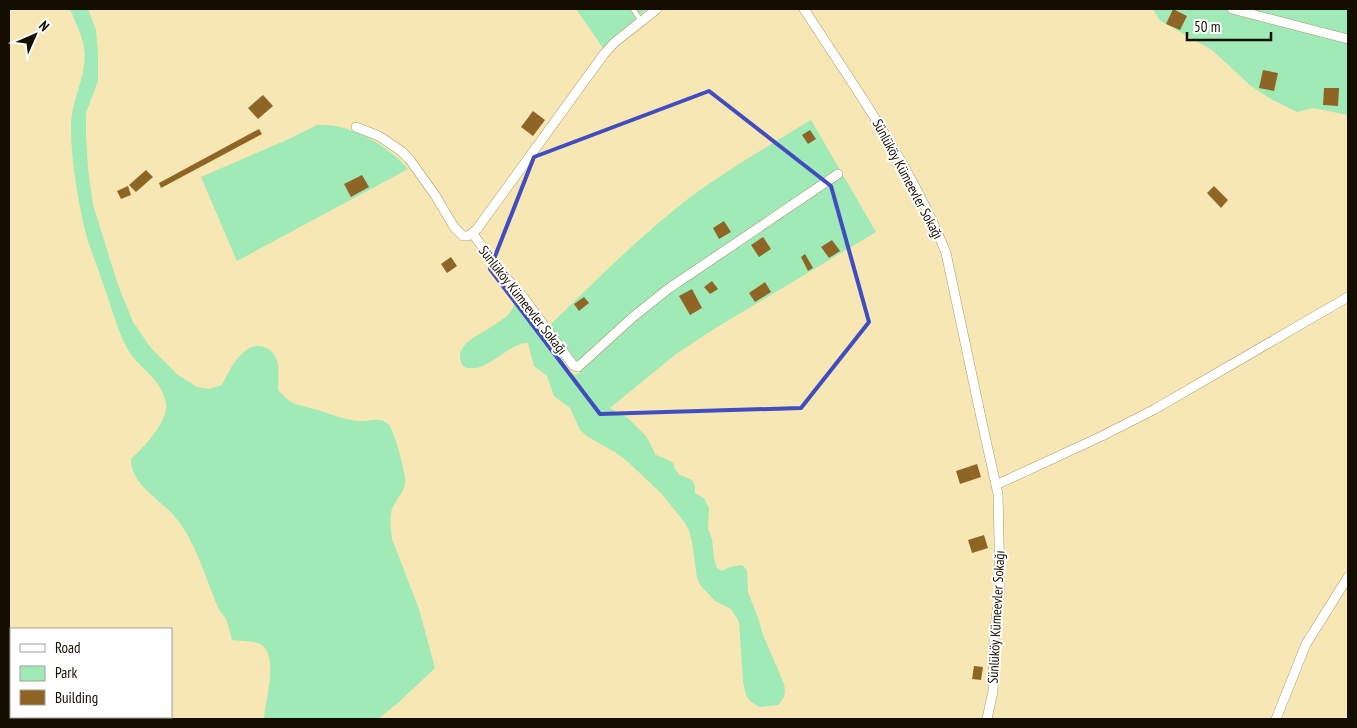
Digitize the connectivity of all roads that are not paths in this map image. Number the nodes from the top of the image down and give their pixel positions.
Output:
1 (633, 9) edge
2 (657, 9) edge
3 (804, 9) edge
4 (1232, 9) edge
5 (641, 21) junction
6 (1348, 39) edge
7 (356, 127) dead end
8 (838, 174) dead end
9 (473, 234) junction
10 (1348, 297) edge
11 (996, 484) junction
12 (1348, 577) edge
13 (987, 719) edge
14 (1276, 719) edge

1 - 5 lane
2 - 5 street, Sünlüköy Kümeevler Sokağı
3 - 11 street, Sünlüköy Kümeevler Sokağı
4 - 6 street
5 - 9 street, Sünlüköy Kümeevler Sokağı
7 - 9 street, Sünlüköy Kümeevler Sokağı
8 - 9 street, Sünlüköy Kümeevler Sokağı
10 - 11 street
11 - 13 street, Sünlüköy Kümeevler Sokağı
12 - 14 street

